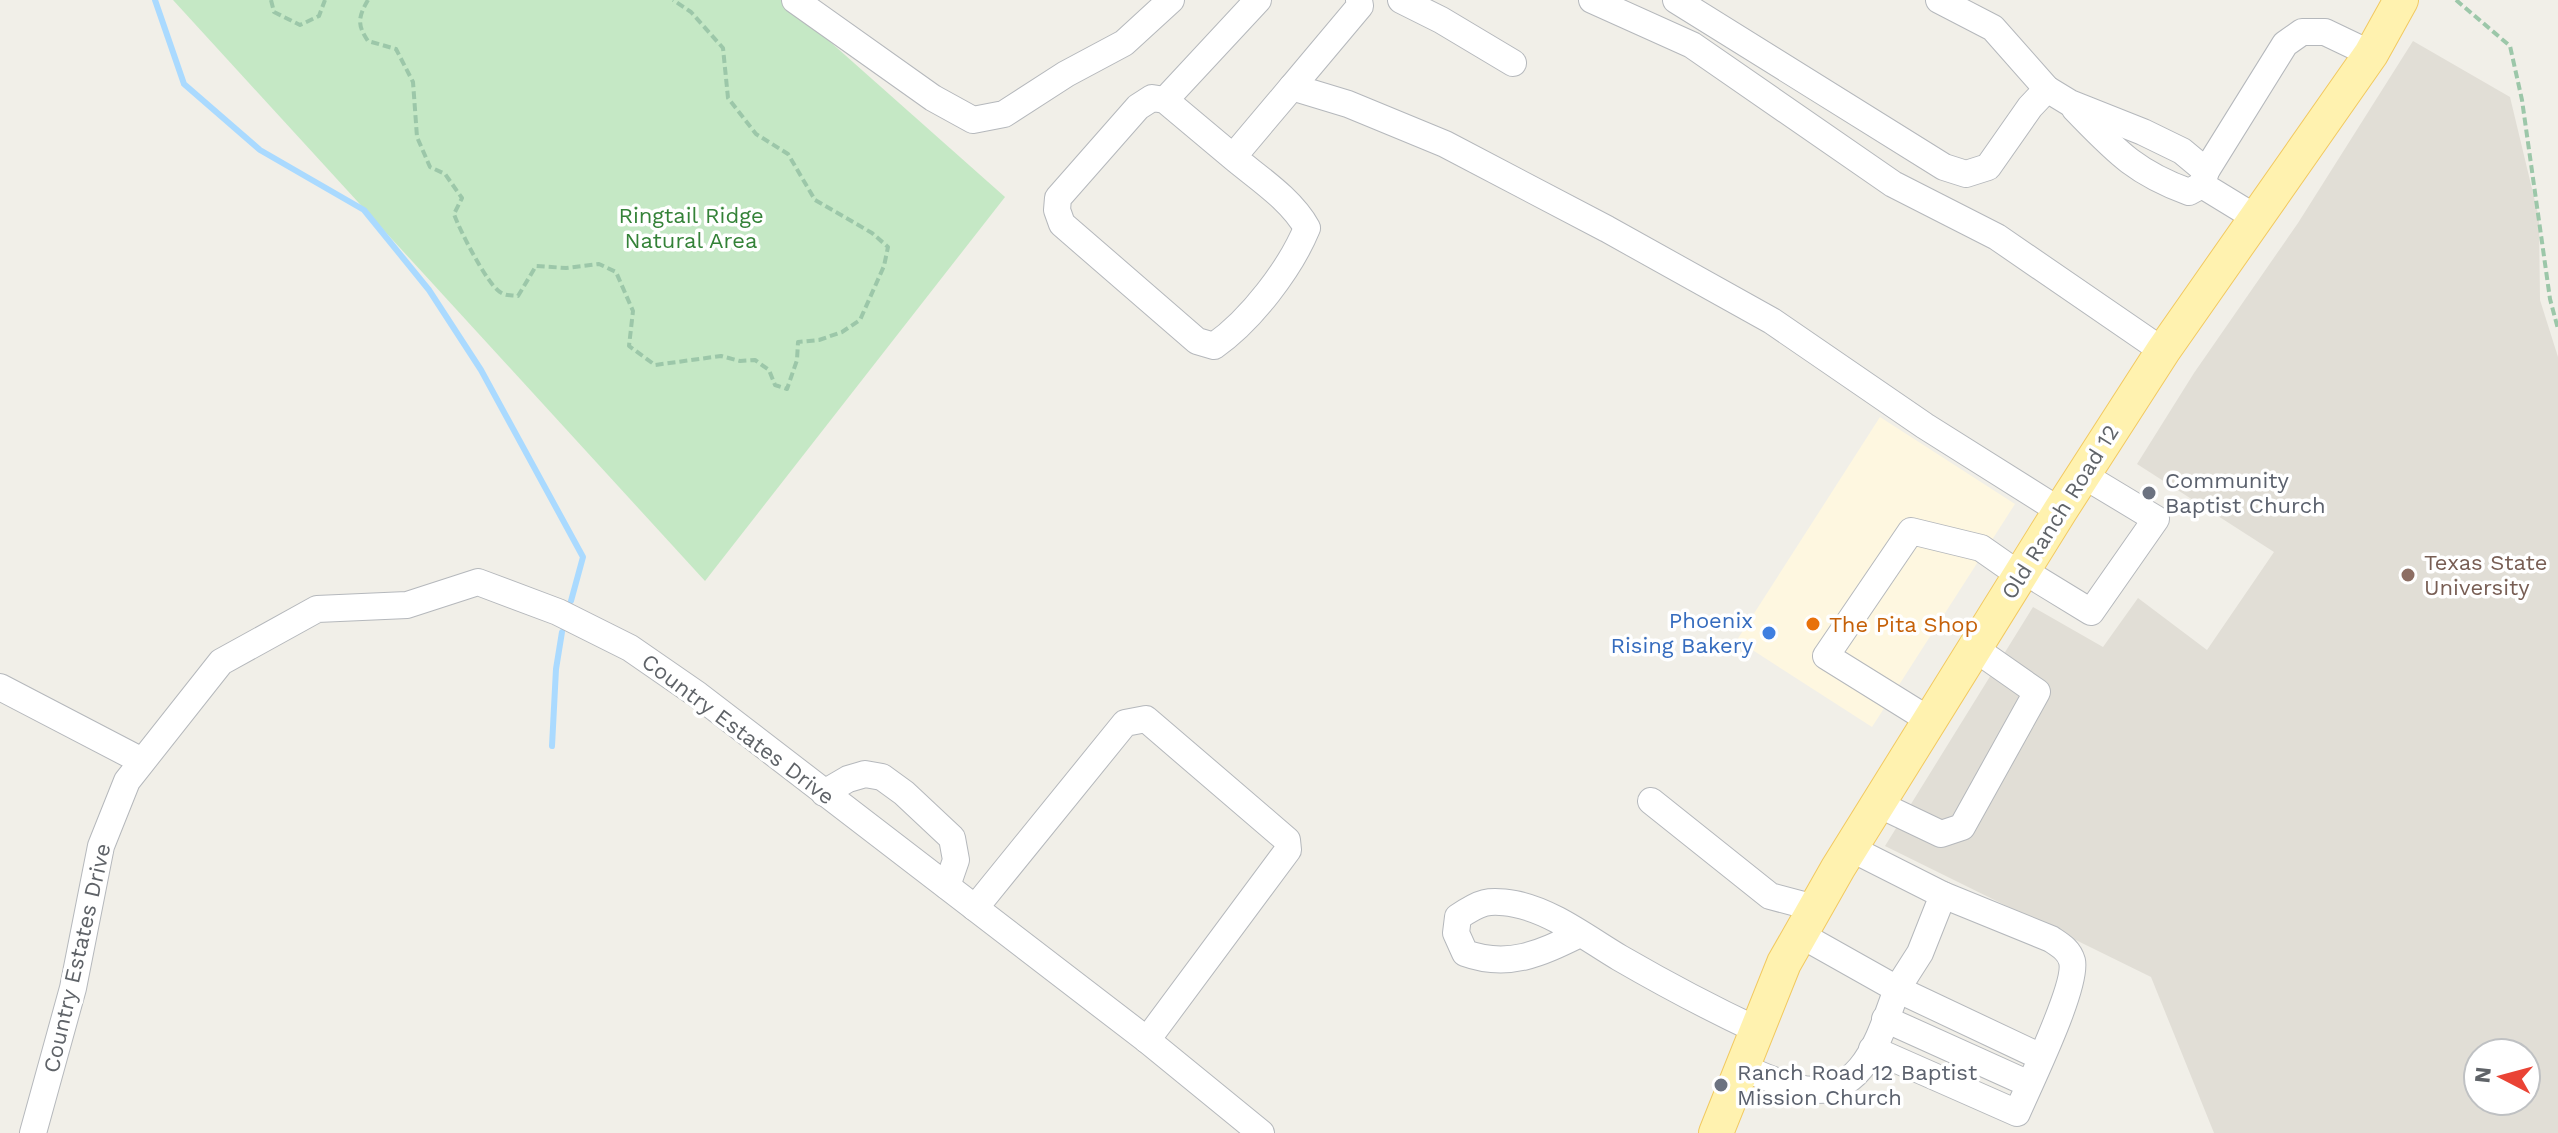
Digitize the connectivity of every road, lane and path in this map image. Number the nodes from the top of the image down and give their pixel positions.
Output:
1 (271, 0) edge
2 (325, 0) edge
3 (368, 0) edge
4 (673, 0) edge
5 (795, 0) edge
6 (1171, 0) edge
7 (1258, 0) edge
8 (1359, 0) edge
9 (1401, 0) edge
10 (1592, 0) edge
11 (1676, 0) edge
12 (1939, 0) edge
13 (2401, 0) edge
14 (2456, 0) edge
15 (2371, 54) junction
16 (1513, 63) dead end
17 (1292, 87) junction
18 (2047, 89) junction
19 (1165, 100) junction
20 (2070, 103) junction
21 (1233, 157) junction
22 (2204, 178) junction
23 (2256, 218) junction
24 (2558, 329) edge
25 (2163, 351) junction
26 (2083, 475) junction
27 (2060, 511) junction
28 (2023, 573) junction
29 (1974, 648) junction
30 (0, 687) edge
31 (1929, 720) junction
32 (142, 761) junction
33 (824, 793) junction
34 (1651, 801) dead end
35 (1878, 804) junction
36 (1850, 848) junction
37 (947, 886) junction
38 (1943, 895) junction
39 (975, 908) junction
40 (1808, 922) junction
41 (1580, 934) dead end
42 (1897, 989) junction
43 (1885, 1019) junction
44 (1757, 1030) junction
45 (1147, 1040) junction
46 (1872, 1049) junction
47 (2041, 1057) junction
48 (1742, 1067) junction
49 (2029, 1084) junction
50 (1718, 1132) edge
51 (33, 1133) edge
52 (1261, 1133) edge

1 - 2 path
3 - 4 path
5 - 6 street
7 - 19 street
8 - 17 street
9 - 16 street
10 - 25 street
11 - 18 street
12 - 18 street
13 - 15 main road, Old Ranch Road 12
14 - 24 path
15 - 22 street
15 - 23 main road, Old Ranch Road 12
17 - 21 street
17 - 27 street
18 - 20 street
19 - 21 street
19 - 21 street
20 - 22 street
20 - 22 street
22 - 23 street
23 - 25 main road, Old Ranch Road 12
25 - 26 main road, Old Ranch Road 12
26 - 27 main road, Old Ranch Road 12
26 - 28 street
27 - 28 main road, Old Ranch Road 12
28 - 29 main road, Old Ranch Road 12
28 - 31 street
29 - 31 main road, Old Ranch Road 12
29 - 35 street
30 - 32 street
31 - 35 main road, Old Ranch Road 12
32 - 33 street, Country Estates Drive
32 - 51 street, Country Estates Drive
33 - 37 street, Country Estates Drive
33 - 37 street
34 - 40 street
35 - 36 main road, Old Ranch Road 12
36 - 38 street
36 - 40 main road, Old Ranch Road 12
37 - 39 street, Country Estates Drive
38 - 42 street
38 - 47 street
39 - 45 street, Country Estates Drive
39 - 45 street
40 - 42 street
40 - 44 main road, Old Ranch Road 12
41 - 44 street
42 - 43 street
42 - 47 street
43 - 46 street
43 - 49 street
44 - 48 main road, Old Ranch Road 12
45 - 52 street, Country Estates Drive
46 - 48 street
46 - 49 street
47 - 49 street
48 - 50 main road, Old Ranch Road 12

